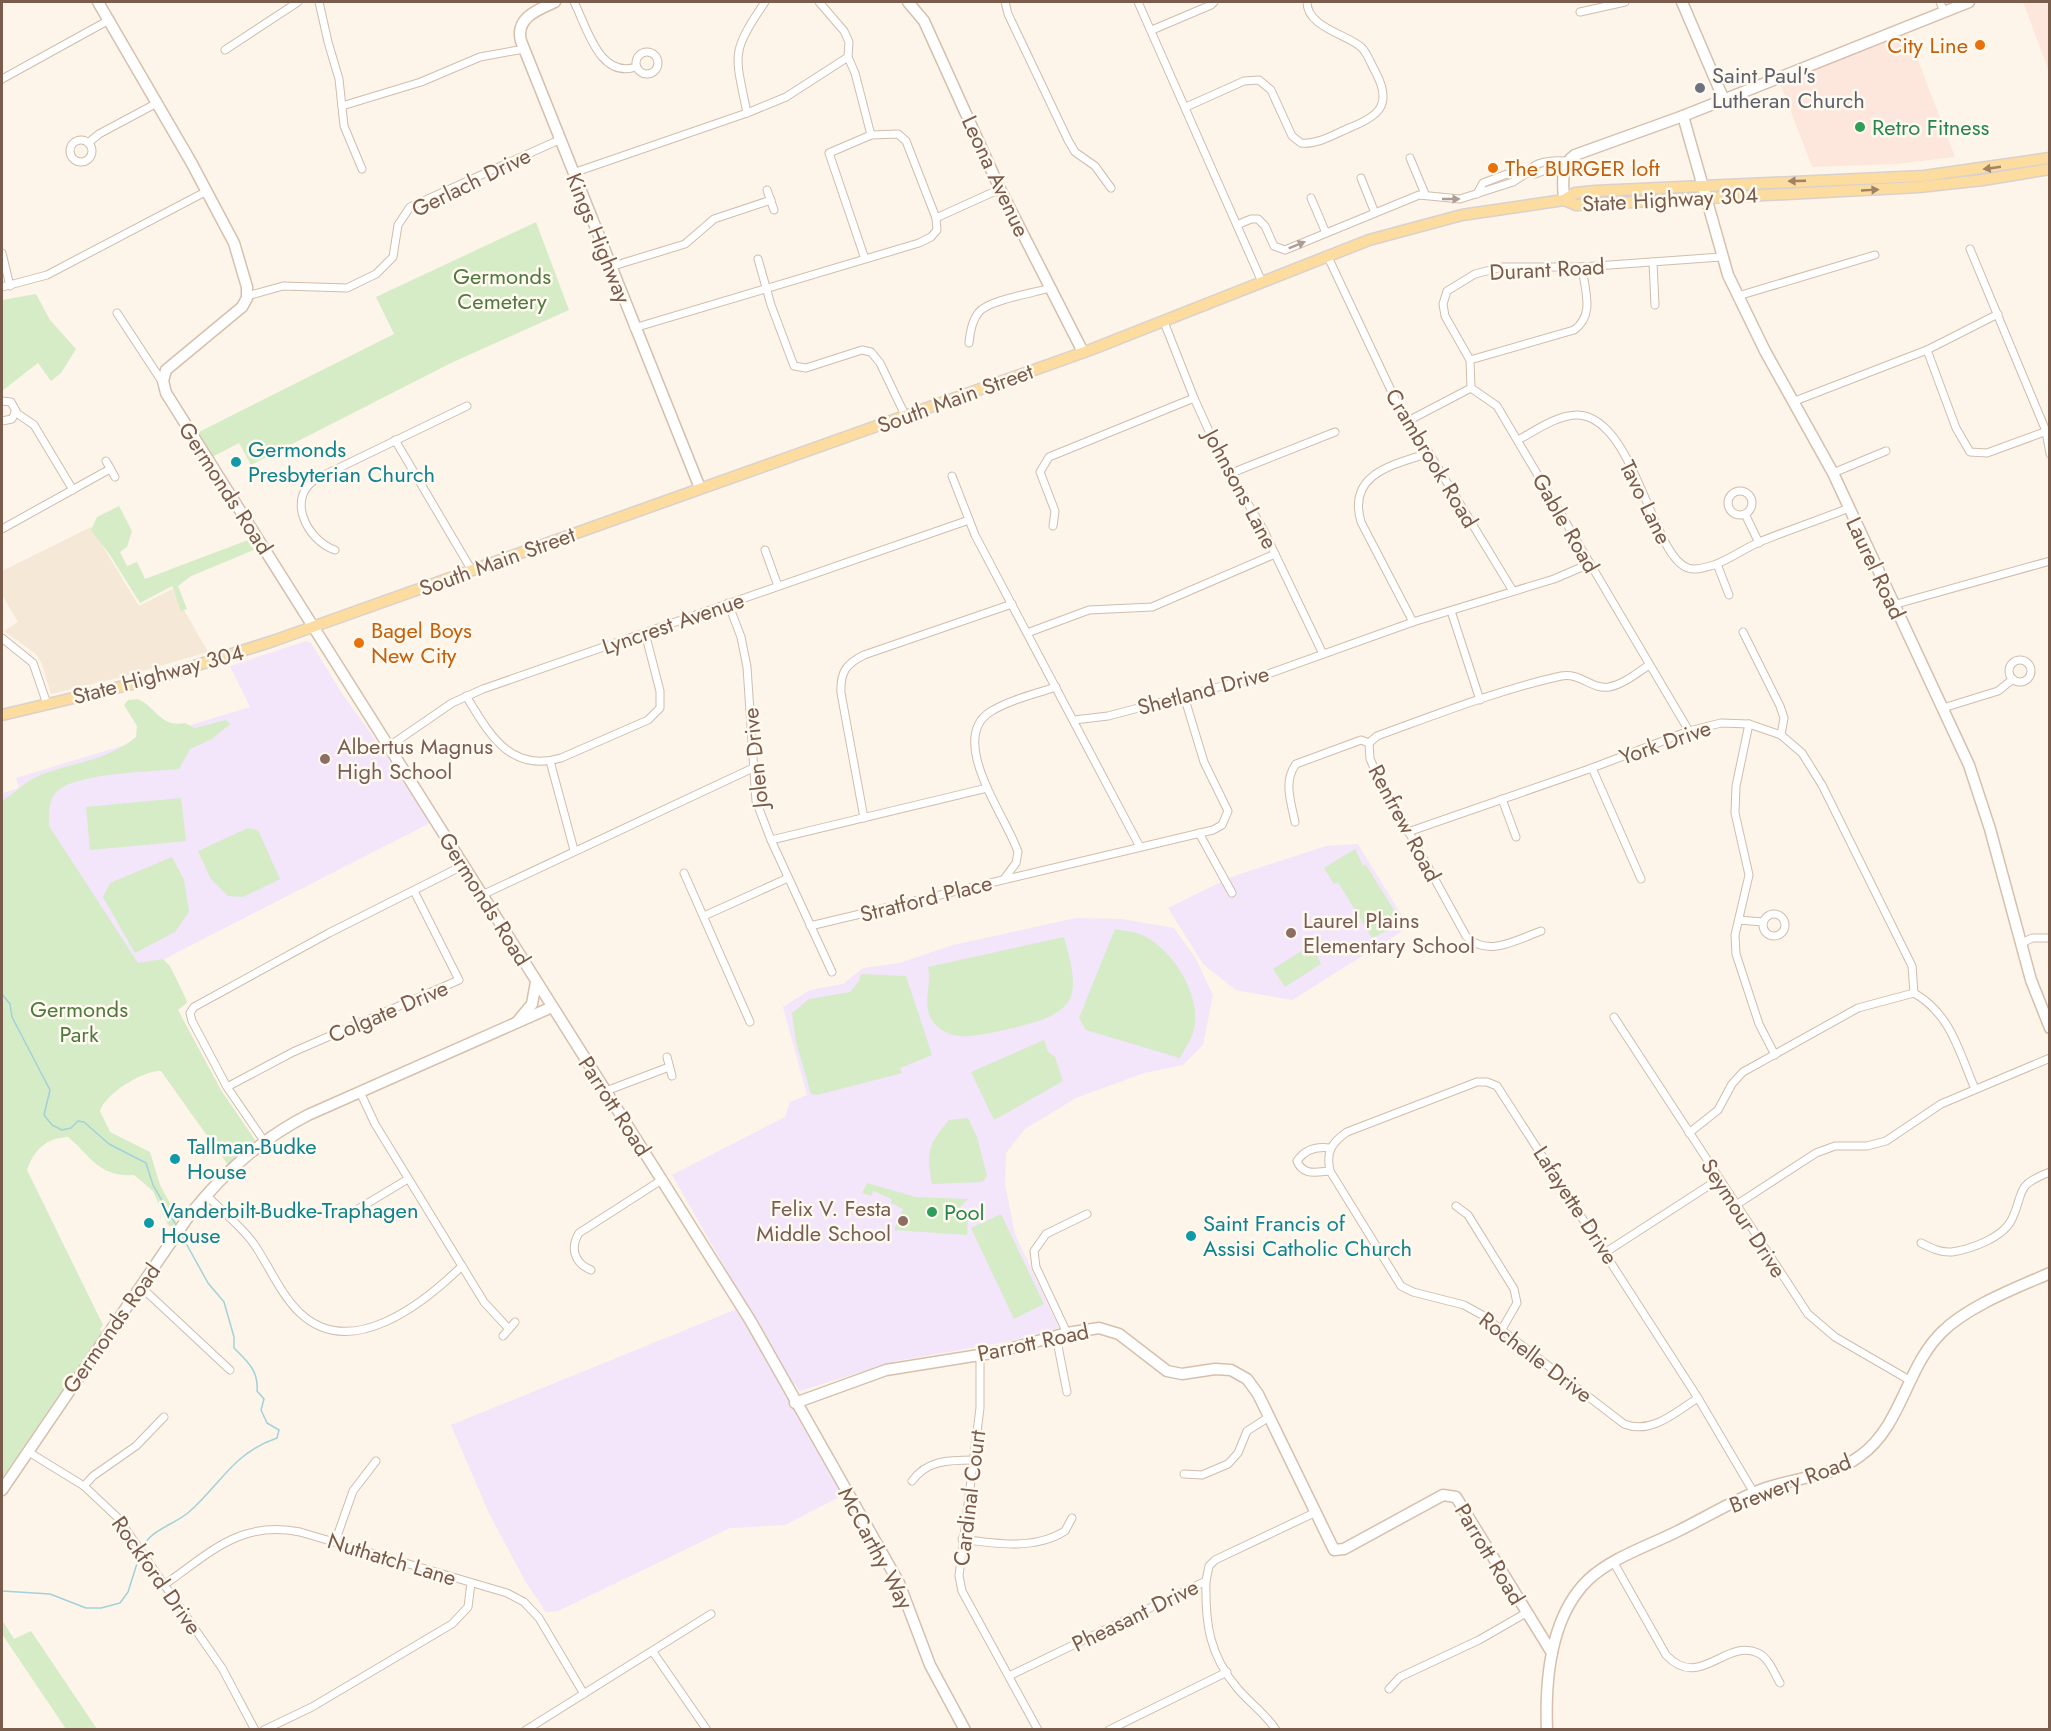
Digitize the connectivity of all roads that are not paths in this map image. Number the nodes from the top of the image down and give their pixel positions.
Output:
1 (98, 2) edge
2 (298, 2) edge
3 (319, 2) edge
4 (555, 2) edge
5 (574, 2) edge
6 (765, 2) edge
7 (819, 2) edge
8 (908, 2) edge
9 (1005, 2) edge
10 (1138, 2) edge
11 (1214, 2) edge
12 (1307, 2) edge
13 (1625, 2) edge
14 (1682, 2) edge
15 (1970, 2) edge
16 (1942, 7) edge
17 (1580, 12) dead end
18 (109, 20) junction
19 (1152, 30) junction
20 (524, 49) junction
21 (225, 50) dead end
22 (848, 57) junction
23 (636, 67) dead end
24 (2, 78) edge
25 (1724, 100) junction
26 (157, 103) junction
27 (342, 106) junction
28 (1186, 107) junction
29 (747, 113) junction
30 (1683, 116) junction
31 (871, 135) junction
32 (560, 140) junction
33 (88, 143) dead end
34 (1410, 158) dead end
35 (2049, 158) edge
36 (1568, 162) junction
37 (362, 169) dead end
38 (2049, 169) edge
39 (573, 173) junction
40 (1360, 178) dead end
41 (1703, 185) junction
42 (1111, 188) dead end
43 (1000, 189) junction
44 (207, 190) junction
45 (767, 190) dead end
46 (1425, 194) junction
47 (1311, 198) dead end
48 (1706, 198) junction
49 (771, 200) junction
50 (1564, 200) junction
51 (774, 210) dead end
52 (1375, 213) junction
53 (936, 218) junction
54 (1237, 225) junction
55 (1326, 233) junction
56 (1970, 249) dead end
57 (2, 253) edge
58 (1328, 255) junction
59 (1875, 255) dead end
60 (1721, 257) junction
61 (758, 259) dead end
62 (866, 259) junction
63 (1653, 262) junction
64 (610, 267) junction
65 (1582, 267) junction
66 (1262, 282) junction
67 (10, 286) junction
68 (2, 287) edge
69 (765, 288) junction
70 (1050, 288) junction
71 (247, 296) junction
72 (1738, 296) junction
73 (1655, 305) dead end
74 (117, 313) dead end
75 (1998, 314) junction
76 (1164, 321) junction
77 (634, 328) junction
78 (969, 343) dead end
79 (1927, 350) junction
80 (1083, 352) junction
81 (1470, 360) junction
82 (163, 383) junction
83 (1471, 388) junction
84 (1194, 398) junction
85 (2, 401) edge
86 (1795, 401) junction
87 (467, 406) dead end
88 (15, 412) junction
89 (904, 416) junction
90 (2, 421) edge
91 (1406, 422) junction
92 (2048, 431) edge
93 (1335, 432) dead end
94 (395, 440) junction
95 (1518, 440) junction
96 (1886, 451) dead end
97 (1429, 453) junction
98 (2049, 454) edge
99 (106, 461) dead end
100 (110, 469) junction
101 (1833, 472) junction
102 (1229, 474) junction
103 (952, 476) dead end
104 (115, 477) dead end
105 (700, 488) junction
106 (73, 490) junction
107 (1849, 508) junction
108 (1745, 514) dead end
109 (969, 520) junction
110 (1053, 526) dead end
111 (2, 529) edge
112 (1758, 543) junction
113 (335, 550) dead end
114 (765, 550) dead end
115 (1275, 554) junction
116 (2049, 561) edge
117 (1589, 564) junction
118 (1717, 564) junction
119 (471, 569) junction
120 (778, 586) junction
121 (1513, 591) junction
122 (1729, 595) dead end
123 (728, 603) junction
124 (1012, 604) junction
125 (1893, 605) junction
126 (1451, 611) junction
127 (1413, 622) junction
128 (313, 627) junction
129 (1743, 632) dead end
130 (645, 633) junction
131 (1027, 633) junction
132 (2, 638) edge
133 (1323, 654) junction
134 (1649, 665) junction
135 (2013, 679) dead end
136 (1056, 687) junction
137 (466, 696) junction
138 (1184, 696) junction
139 (1480, 700) junction
140 (47, 704) junction
141 (1943, 708) junction
142 (2, 715) edge
143 (1074, 720) junction
144 (1749, 724) junction
145 (1689, 731) junction
146 (1781, 735) junction
147 (1369, 742) junction
148 (388, 747) junction
149 (550, 761) junction
150 (753, 768) junction
151 (1592, 768) junction
152 (987, 788) junction
153 (1502, 799) junction
154 (864, 818) junction
155 (1294, 822) dead end
156 (1408, 832) junction
157 (1199, 833) junction
158 (1516, 837) dead end
159 (771, 840) junction
160 (1140, 847) junction
161 (574, 850) junction
162 (464, 866) junction
163 (684, 873) dead end
164 (788, 878) junction
165 (1641, 879) dead end
166 (1002, 880) junction
167 (414, 891) junction
168 (1232, 893) dead end
169 (482, 895) junction
170 (704, 916) junction
171 (1739, 920) junction
172 (1763, 922) dead end
173 (810, 926) junction
174 (1540, 931) dead end
175 (2049, 938) edge
176 (2022, 943) junction
177 (832, 972) dead end
178 (535, 979) junction
179 (1914, 993) junction
180 (552, 1007) junction
181 (1614, 1017) dead end
182 (750, 1022) dead end
183 (2049, 1024) edge
184 (514, 1025) junction
185 (1775, 1055) junction
186 (667, 1057) dead end
187 (2049, 1058) edge
188 (669, 1066) junction
189 (672, 1076) dead end
190 (227, 1087) junction
191 (1975, 1089) junction
192 (606, 1091) junction
193 (360, 1092) junction
194 (1689, 1133) junction
195 (264, 1141) junction
196 (1330, 1148) junction
197 (1330, 1171) junction
198 (2049, 1172) edge
199 (408, 1179) junction
200 (663, 1179) junction
201 (1719, 1179) junction
202 (206, 1196) junction
203 (1736, 1205) junction
204 (1456, 1206) dead end
205 (358, 1209) dead end
206 (1087, 1214) dead end
207 (1921, 1243) dead end
208 (1606, 1252) junction
209 (462, 1266) junction
210 (591, 1270) dead end
211 (2049, 1274) edge
212 (140, 1286) junction
213 (515, 1322) dead end
214 (509, 1329) junction
215 (1502, 1329) junction
216 (1061, 1335) junction
217 (503, 1336) dead end
218 (980, 1355) junction
219 (230, 1370) dead end
220 (1911, 1381) junction
221 (1067, 1392) dead end
222 (1698, 1398) junction
223 (795, 1403) junction
224 (164, 1417) dead end
225 (1269, 1418) junction
226 (27, 1451) junction
227 (974, 1460) junction
228 (376, 1461) dead end
229 (1184, 1473) dead end
230 (912, 1481) dead end
231 (84, 1486) junction
232 (2, 1490) edge
233 (1754, 1493) junction
234 (1314, 1513) junction
235 (1072, 1518) dead end
236 (962, 1539) junction
237 (335, 1542) junction
238 (1614, 1563) junction
239 (1206, 1581) junction
240 (471, 1583) junction
241 (164, 1585) junction
242 (1526, 1613) junction
243 (711, 1614) dead end
244 (653, 1652) junction
245 (1552, 1653) junction
246 (1227, 1672) junction
247 (1010, 1676) junction
248 (1780, 1683) dead end
249 (1389, 1689) dead end
250 (584, 1694) junction
251 (255, 1730) edge
252 (264, 1730) edge
253 (526, 1730) edge
254 (707, 1730) edge
255 (964, 1730) edge
256 (1038, 1730) edge
257 (1108, 1730) edge
258 (1276, 1730) edge
259 (1547, 1730) edge

1 - 18 street
2 - 21 street
3 - 27 street
4 - 20 street, Kings Highway
5 - 23 street
6 - 29 street
7 - 22 street
8 - 43 street, Leona Avenue
9 - 42 street
10 - 19 street
11 - 19 street
12 - 28 street
13 - 17 street
14 - 25 street
15 - 16 street
16 - 25 street
18 - 24 street
18 - 26 street
19 - 28 street
20 - 27 street
20 - 32 street, Kings Highway
22 - 29 street
22 - 31 street
25 - 30 street
26 - 33 street
26 - 44 street
27 - 37 street
28 - 54 street
29 - 39 street
30 - 36 street
30 - 41 street, Laurel Road
31 - 53 street
31 - 62 street
32 - 39 street, Kings Highway
32 - 71 street, Gerlach Drive
34 - 46 street
35 -> 41 main road, State Highway 304
46 -> 36 street
36 - 50 street
48 -> 38 main road, State Highway 304
39 - 64 street, Kings Highway
40 - 52 street
41 - 48 street, Laurel Road
41 - 50 main road, State Highway 304
43 - 53 street
43 - 70 street, Leona Avenue
44 - 67 street
44 - 71 street
45 - 49 street
46 - 52 street
47 - 55 street
48 - 50 main road, State Highway 304
48 - 60 street, Laurel Road
49 - 51 street
49 - 64 street
50 - 58 main road, South Main Street
52 - 55 street
53 - 62 street
54 -> 55 street
54 - 66 street
56 - 75 street
57 - 67 street
58 - 66 main road, South Main Street
58 - 91 street, Crambrook Road
59 - 72 street
60 - 63 street, Durant Road
60 - 72 street, Laurel Road
61 - 69 street
62 - 69 street
63 - 65 street, Durant Road
63 - 73 street
64 - 77 street, Kings Highway
65 - 81 street
65 - 81 street, Durant Road
66 - 76 main road, South Main Street
67 - 68 street
69 - 77 street
69 - 89 street
70 - 78 street
70 - 80 street, Leona Avenue
71 - 82 street
72 - 86 street, Laurel Road
74 - 82 street
75 - 79 street
75 - 92 street
76 - 80 main road, South Main Street
76 - 84 street, Johnsons Lane
77 - 105 street, Kings Highway
79 - 86 street
79 - 92 street
80 - 89 main road, South Main Street
81 - 83 street, Durant Road
82 - 128 street, Germonds Road
83 - 91 street
83 - 95 street, Gable Road
84 - 102 street, Johnsons Lane
84 - 110 street
85 - 88 street
86 - 101 street, Laurel Road
87 - 94 street
88 - 90 street
88 - 106 street
89 - 105 main road, South Main Street
91 - 97 street, Crambrook Road
92 - 98 street
93 - 102 street
94 - 113 street
94 - 119 street
95 - 117 street, Gable Road
95 - 118 street, Tavo Lane
96 - 101 street
97 - 121 street, Crambrook Road
97 - 127 street
99 - 100 street
100 - 104 street
100 - 106 street
101 - 107 street, Laurel Road
102 - 115 street, Johnsons Lane
103 - 109 street
105 - 119 main road, South Main Street
106 - 111 street
107 - 112 street, Tavo Lane
107 - 125 street, Laurel Road
108 - 112 street
109 - 120 street, Lyncrest Avenue
109 - 124 street
112 - 118 street, Tavo Lane
114 - 120 street
115 - 131 street
115 - 133 street, Johnsons Lane
116 - 125 street
117 - 121 street, Shetland Drive
117 - 134 street, Gable Road
118 - 122 street
119 - 128 main road, South Main Street
120 - 123 street, Lyncrest Avenue
121 - 126 street, Shetland Drive
123 - 130 street, Lyncrest Avenue
123 - 150 street, Jolen Drive
124 - 131 street
124 - 154 street
125 - 141 street, Laurel Road
126 - 127 street, Shetland Drive
126 - 139 street
127 - 133 street, Shetland Drive
128 - 140 main road, State Highway 304
128 - 148 street, Germonds Road
129 - 146 street
130 - 137 street, Lyncrest Avenue
130 - 149 street
131 - 136 street
132 - 140 street
133 - 138 street, Shetland Drive
134 - 139 street, Renfrew Road
134 - 145 street, Gable Road
135 - 141 street
136 - 143 street
136 - 152 street, Stratford Place
137 - 148 street, Lyncrest Avenue
137 - 149 street
138 - 143 street, Shetland Drive
138 - 157 street
139 - 147 street, Renfrew Road
140 - 142 main road, State Highway 304
141 - 176 street, Laurel Road
143 - 160 street
144 - 145 street, York Drive
144 - 146 street, York Drive
144 - 171 street
145 - 151 street, York Drive
146 - 179 street, York Drive
147 - 155 street
147 - 156 street, Renfrew Road
148 - 162 street, Germonds Road
149 - 161 street
150 - 159 street, Jolen Drive
150 - 161 street
151 - 153 street, York Drive
151 - 165 street
152 - 154 street
152 - 166 street, Stratford Place
153 - 156 street, York Drive
153 - 158 street
154 - 159 street
156 - 174 street, Renfrew Road
157 - 160 street
157 - 168 street
159 - 164 street, Jolen Drive
160 - 166 street
161 - 169 street
162 - 167 street
162 - 169 street, Germonds Road
163 - 170 street
164 - 170 street
164 - 173 street, Jolen Drive
166 - 173 street, Stratford Place
167 - 190 street
167 - 190 street, Colgate Drive
169 - 178 street, Germonds Road
170 - 182 street
171 - 172 street
171 - 185 street
173 - 177 street, Jolen Drive
175 - 176 street
176 - 183 street, Laurel Road
178 - 180 street, Germonds Road
178 - 184 street, Germonds Road
179 - 185 street
179 - 191 street
180 - 184 street, Germonds Road
180 - 192 street, Parrott Road
181 - 194 street, Seymour Drive
184 - 193 street, Germonds Road
185 - 194 street
186 - 188 street
187 - 191 street
188 - 189 street
188 - 192 street
190 - 195 street
191 - 203 street
192 - 200 street, Parrott Road
193 - 195 street, Germonds Road
193 - 199 street
194 - 201 street, Seymour Drive
195 - 202 street, Germonds Road
196 - 197 street, Rochelle Drive
196 - 197 street
196 - 208 street, Lafayette Drive
197 - 215 street, Rochelle Drive
198 - 207 street
199 - 205 street
199 - 209 street
200 - 210 street
200 - 223 street, Parrott Road
201 - 203 street, Seymour Drive
201 - 208 street
202 - 209 street
202 - 212 street, Germonds Road
203 - 220 street, Seymour Drive
204 - 215 street
206 - 216 street
208 - 222 street, Lafayette Drive
209 - 214 street
211 - 220 street, Brewery Road
212 - 219 street
212 - 226 street, Germonds Road
213 - 214 street
214 - 217 street
215 - 222 street, Rochelle Drive
216 - 218 street, Parrott Road
216 - 221 street
216 - 225 street, Parrott Road
218 - 223 street, Parrott Road
218 - 227 street, Cardinal Court
220 - 233 street, Brewery Road
222 - 233 street, Lafayette Drive
223 - 255 street, McCarthy Way
224 - 231 street
225 - 229 street
225 - 234 street, Parrott Road
226 - 231 street, Rockford Drive
226 - 232 street, Germonds Road
227 - 230 street
227 - 236 street, Cardinal Court
228 - 237 street
231 - 241 street, Rockford Drive
233 - 238 street, Brewery Road
234 - 239 street, Pheasant Drive
234 - 242 street, Parrott Road
235 - 236 street
236 - 247 street, Cardinal Court
237 - 240 street, Nuthatch Lane
237 - 241 street, Nuthatch Lane
238 - 245 street, Brewery Road
238 - 248 street
239 - 246 street
239 - 247 street, Pheasant Drive
240 - 250 street, Nuthatch Lane
240 - 252 street
241 - 251 street, Rockford Drive
242 - 245 street, Parrott Road
242 - 249 street
243 - 244 street
244 - 250 street
244 - 254 street
245 - 259 street, Brewery Road
246 - 257 street
246 - 258 street
247 - 256 street, Cardinal Court
250 - 253 street

